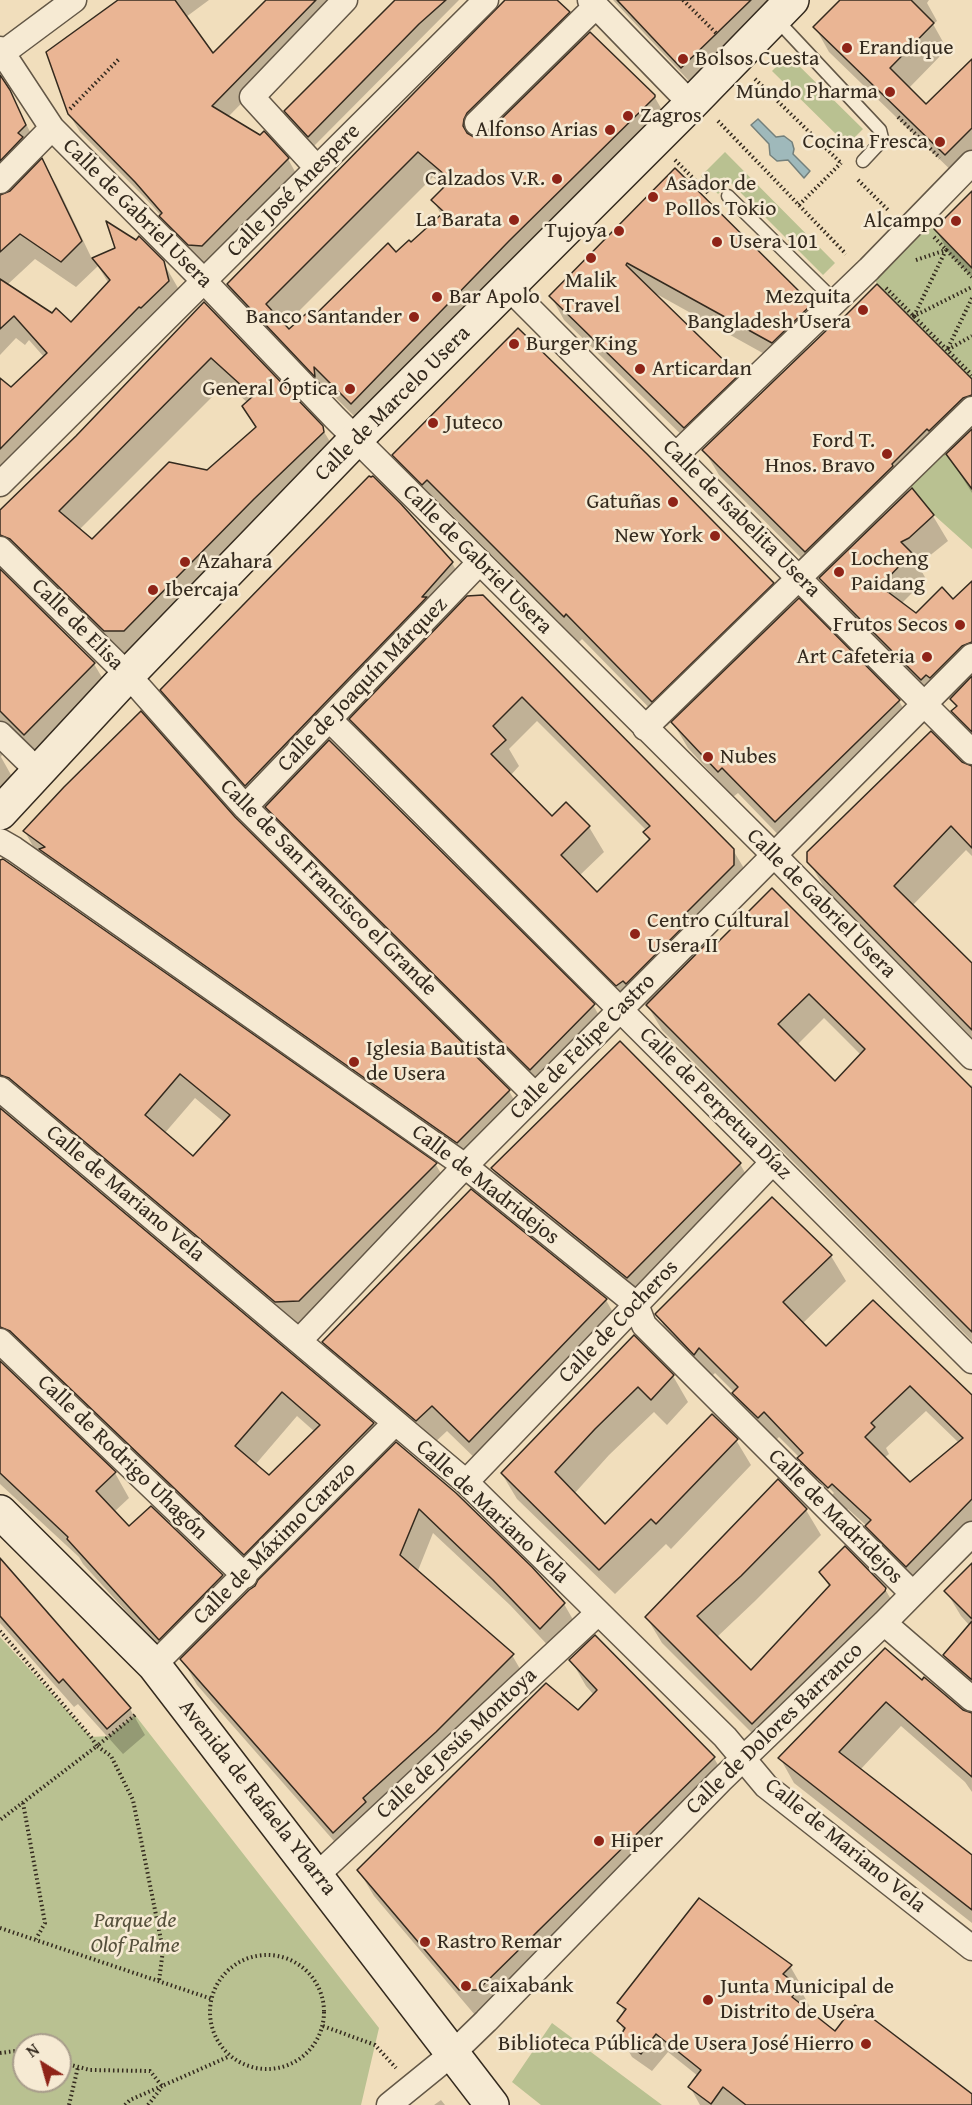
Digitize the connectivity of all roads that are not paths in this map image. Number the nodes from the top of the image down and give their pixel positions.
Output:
1 (74, 0) edge
2 (345, 0) edge
3 (486, 0) edge
4 (593, 3) edge
5 (784, 9) edge
6 (1, 52) edge
7 (703, 111) junction
8 (477, 123) dead end
9 (52, 128) junction
10 (863, 161) dead end
11 (972, 163) edge
12 (317, 168) junction
13 (0, 181) edge
14 (728, 196) dead end
15 (204, 281) junction
16 (509, 288) junction
17 (835, 301) junction
18 (972, 410) edge
19 (356, 439) junction
20 (676, 455) junction
21 (0, 484) edge
22 (0, 549) edge
23 (480, 562) junction
24 (800, 577) junction
25 (972, 656) edge
26 (128, 675) junction
27 (924, 704) junction
28 (330, 720) junction
29 (645, 728) junction
30 (0, 734) edge
31 (972, 752) edge
32 (38, 771) junction
33 (245, 807) junction
34 (0, 813) edge
35 (0, 841) edge
36 (774, 855) junction
37 (620, 1009) junction
38 (972, 1056) edge
39 (0, 1089) edge
40 (535, 1095) junction
41 (773, 1162) junction
42 (465, 1166) junction
43 (636, 1304) junction
44 (0, 1341) edge
45 (299, 1341) junction
46 (972, 1361) edge
47 (394, 1423) junction
48 (466, 1482) junction
49 (0, 1512) edge
50 (972, 1534) edge
51 (245, 1576) junction
52 (912, 1593) junction
53 (598, 1613) junction
54 (884, 1623) junction
55 (154, 1665) junction
56 (972, 1699) edge
57 (743, 1758) junction
58 (316, 1875) junction
59 (972, 1948) edge
60 (453, 2054) junction
61 (389, 2105) edge
62 (492, 2105) edge

1 - 6 street
2 - 12 street
3 - 12 street, Calle José Anespere
4 - 7 street
4 - 8 street
5 - 7 main road, Calle de Marcelo Usera
5 - 10 lane
6 - 9 street, Calle de Gabriel Usera
7 - 16 main road, Calle de Marcelo Usera
9 - 13 street
9 - 15 street, Calle de Gabriel Usera
11 - 17 street
12 - 15 street, Calle José Anespere
14 - 17 lane
15 - 19 street, Calle de Gabriel Usera
15 - 21 street, Calle José Anespere
16 - 19 main road, Calle de Marcelo Usera
16 - 20 street, Calle de Isabelita Usera
17 - 20 street
18 - 24 street
19 - 23 street, Calle de Gabriel Usera
19 - 26 main road, Calle de Marcelo Usera
20 - 24 street, Calle de Isabelita Usera
22 - 26 street, Calle de Elisa
23 - 28 street, Calle de Joaquín Márquez
23 - 29 street, Calle de Gabriel Usera
24 - 27 street, Calle de Isabelita Usera
24 - 29 street
25 - 27 street, Calle de Felipe Castro
26 - 32 main road, Calle de Marcelo Usera
26 - 33 street, Calle de San Francisco el Grande
27 - 31 street, Calle de Isabelita Usera
27 - 36 street, Calle de Felipe Castro
28 - 33 street, Calle de Joaquín Márquez
28 - 37 street, Calle de Perpetua Díaz
29 - 36 street, Calle de Gabriel Usera
30 - 32 street
32 - 34 main road, Calle de Marcelo Usera
33 - 40 street, Calle de San Francisco el Grande
35 - 42 street, Calle de Madridejos
36 - 37 street, Calle de Felipe Castro
36 - 38 street, Calle de Gabriel Usera
37 - 40 street, Calle de Felipe Castro
37 - 41 street, Calle de Perpetua Díaz
39 - 45 street, Calle de Mariano Vela
40 - 42 street, Calle de Felipe Castro
41 - 43 street, Calle de Cocheros
41 - 46 street, Calle de Perpetua Díaz
42 - 43 street, Calle de Madridejos
42 - 45 street, Calle de Felipe Castro
43 - 48 street, Calle de Cocheros
43 - 52 street, Calle de Madridejos
44 - 51 street, Calle de Rodrigo Uhagón
45 - 47 street, Calle de Mariano Vela
47 - 48 street, Calle de Mariano Vela
47 - 51 street, Calle de Máximo Carazo
48 - 53 street, Calle de Mariano Vela
49 - 55 main road, Avenida de Rafaela Ybarra
50 - 52 street, Calle de Dolores Barranco
51 - 55 street, Calle de Máximo Carazo
52 - 54 street, Calle de Dolores Barranco
53 - 57 street, Calle de Mariano Vela
53 - 58 street, Calle de Jesús Montoya
54 - 56 street
54 - 57 street, Calle de Dolores Barranco
55 - 58 main road, Avenida de Rafaela Ybarra
57 - 59 street, Calle de Mariano Vela
57 - 60 street, Calle de Dolores Barranco
58 - 60 main road, Avenida de Rafaela Ybarra
60 - 61 street, Calle de Dolores Barranco
60 - 62 main road, Avenida de Rafaela Ybarra

